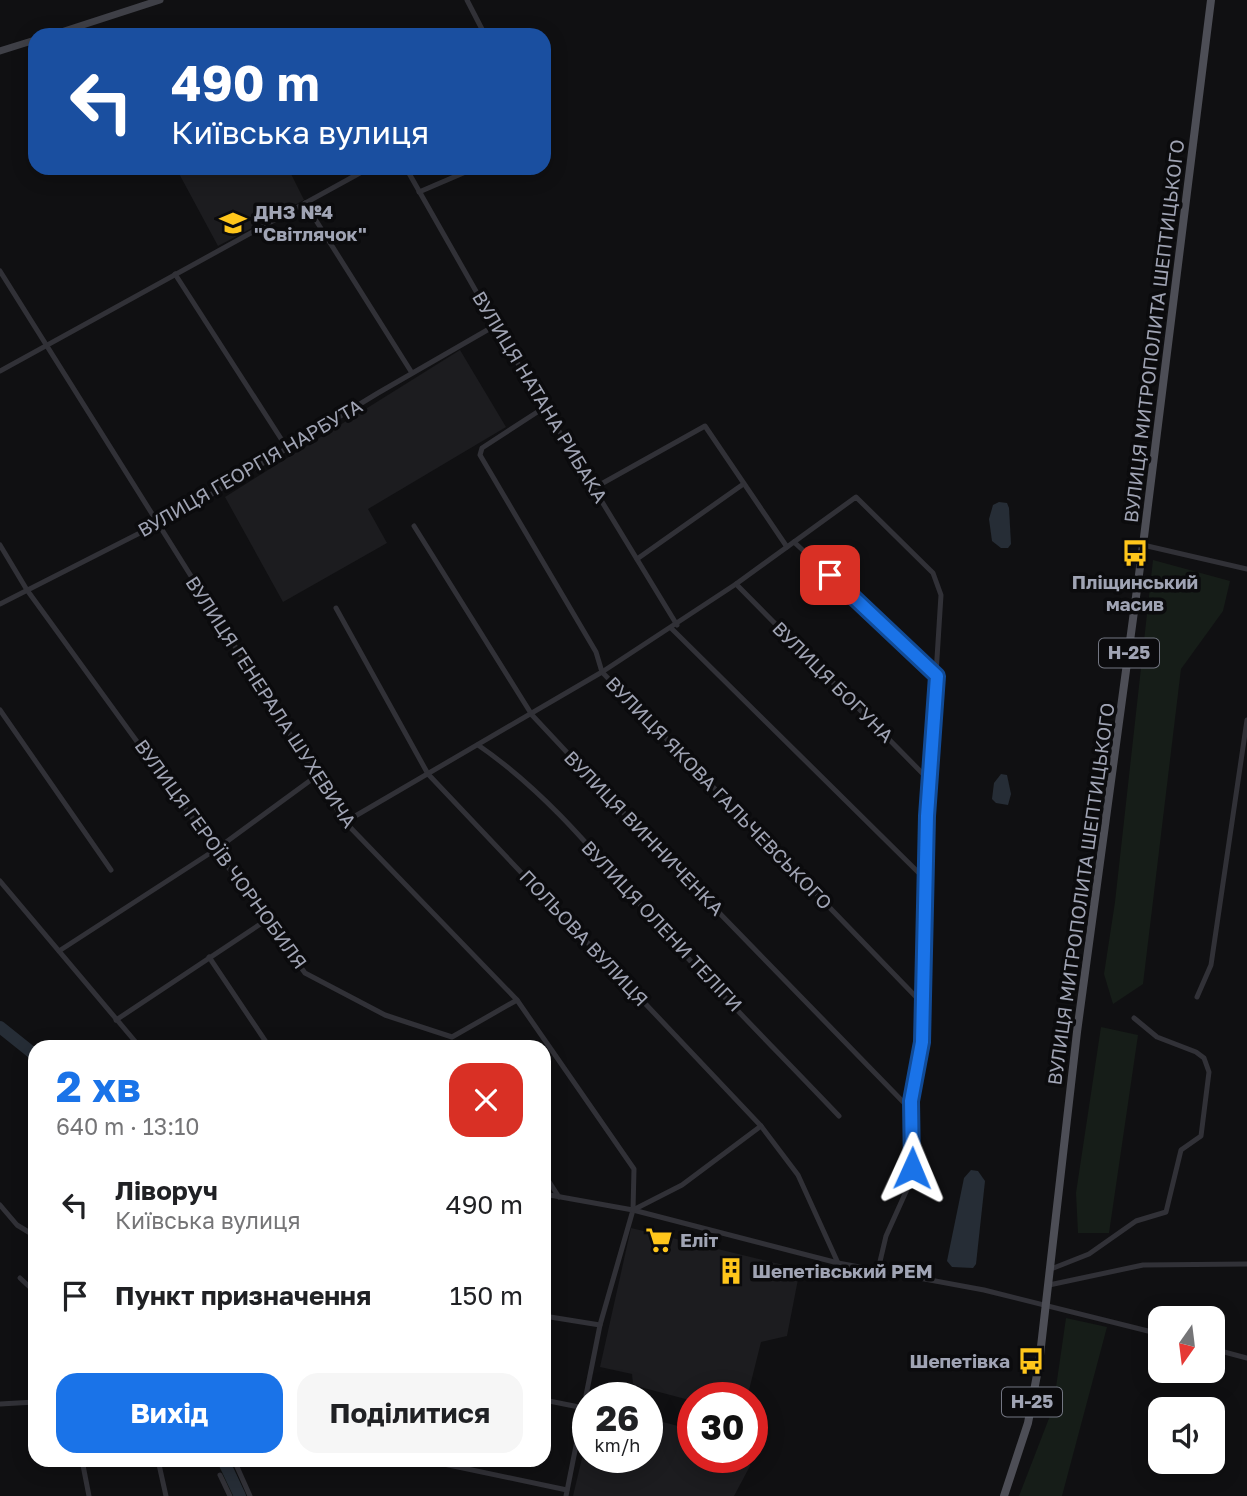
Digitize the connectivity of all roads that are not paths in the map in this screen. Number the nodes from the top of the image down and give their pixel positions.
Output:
1 (160, 0) edge
2 (467, 0) edge
3 (1211, 0) edge
4 (74, 28) edge
5 (481, 28) edge
6 (28, 42) edge
7 (0, 51) edge
8 (356, 175) edge
9 (410, 175) edge
10 (459, 175) edge
11 (419, 192) junction
12 (305, 203) junction
13 (0, 271) edge
14 (175, 274) junction
15 (496, 325) junction
16 (46, 345) junction
17 (0, 371) edge
18 (412, 373) junction
19 (545, 407) junction
20 (287, 447) junction
21 (742, 485) junction
22 (594, 488) junction
23 (157, 525) junction
24 (414, 526) dead end
25 (794, 542) junction
26 (0, 545) edge
27 (1143, 545) junction
28 (787, 547) junction
29 (637, 559) junction
30 (1247, 569) edge
31 (736, 584) junction
32 (27, 590) junction
33 (0, 604) edge
34 (336, 608) dead end
35 (674, 626) junction
36 (602, 672) junction
37 (937, 676) junction
38 (0, 709) edge
39 (532, 715) junction
40 (1247, 720) edge
41 (478, 745) junction
42 (428, 774) junction
43 (315, 777) junction
44 (929, 780) junction
45 (345, 822) junction
46 (218, 848) junction
47 (111, 870) dead end
48 (924, 878) junction
49 (0, 881) edge
50 (268, 919) junction
51 (59, 951) junction
52 (209, 957) junction
53 (1197, 997) dead end
54 (517, 1000) junction
55 (920, 1002) junction
56 (1134, 1018) dead end
57 (116, 1020) junction
58 (134, 1040) edge
59 (265, 1040) edge
60 (545, 1040) edge
61 (551, 1049) edge
62 (911, 1110) junction
63 (839, 1116) dead end
64 (761, 1126) junction
65 (551, 1185) edge
66 (551, 1195) edge
67 (559, 1197) junction
68 (0, 1205) edge
69 (633, 1210) junction
70 (28, 1232) edge
71 (838, 1263) junction
72 (1247, 1264) edge
73 (1051, 1269) junction
74 (877, 1270) junction
75 (20, 1278) dead end
76 (28, 1285) edge
77 (1049, 1285) junction
78 (1046, 1305) junction
79 (551, 1318) edge
80 (600, 1325) junction
81 (1148, 1331) edge
82 (1225, 1352) edge
83 (1247, 1358) edge
84 (589, 1382) edge
85 (551, 1401) edge
86 (28, 1402) edge
87 (0, 1404) edge
88 (572, 1406) edge
89 (572, 1465) edge
90 (83, 1467) edge
91 (160, 1467) edge
92 (237, 1467) edge
93 (455, 1467) edge
94 (220, 1475) dead end
95 (566, 1493) edge
96 (89, 1496) edge
97 (166, 1496) edge
98 (230, 1496) edge
99 (250, 1496) edge
100 (1004, 1496) edge

1 - 4 main road
2 - 5 street
3 - 27 main road, ВУЛИЦЯ МИТРОПОЛИТА ШЕПТИЦЬКОГО / Н-25
6 - 7 main road
8 - 12 street
9 - 11 street, ВУЛИЦЯ НАТАНА РИБАКА
10 - 11 street
11 - 15 street, ВУЛИЦЯ НАТАНА РИБАКА
12 - 14 street
12 - 18 street
13 - 16 street, ВУЛИЦЯ ГЕНЕРАЛА ШУХЕВИЧА
14 - 16 street
14 - 20 street
15 - 18 street, ВУЛИЦЯ ГЕОРГІЯ НАРБУТА
15 - 19 street, ВУЛИЦЯ НАТАНА РИБАКА
16 - 17 street
16 - 23 street, ВУЛИЦЯ ГЕНЕРАЛА ШУХЕВИЧА
18 - 20 street, ВУЛИЦЯ ГЕОРГІЯ НАРБУТА
19 - 22 street, ВУЛИЦЯ НАТАНА РИБАКА
19 - 36 street, ВУЛИЦЯ ЯКОВА ГАЛЬЧЕВСЬКОГО
20 - 23 street, ВУЛИЦЯ ГЕОРГІЯ НАРБУТА
21 - 22 street
21 - 28 street
21 - 29 street
22 - 29 street, ВУЛИЦЯ НАТАНА РИБАКА
23 - 32 street, ВУЛИЦЯ ГЕОРГІЯ НАРБУТА
23 - 43 street, ВУЛИЦЯ ГЕНЕРАЛА ШУХЕВИЧА
24 - 39 street, ВУЛИЦЯ ВИННИЧЕНКА
25 - 28 street
25 - 37 street
25 - 37 street
26 - 32 street, ВУЛИЦЯ ГЕРОЇВ ЧОРНОБИЛЯ
27 - 30 street
27 - 73 main road, ВУЛИЦЯ МИТРОПОЛИТА ШЕПТИЦЬКОГО / Н-25
28 - 31 street
29 - 35 street, ВУЛИЦЯ НАТАНА РИБАКА
31 - 35 street
31 - 44 street, ВУЛИЦЯ БОГУНА
32 - 33 street, ВУЛИЦЯ ГЕОРГІЯ НАРБУТА
32 - 46 street, ВУЛИЦЯ ГЕРОЇВ ЧОРНОБИЛЯ
34 - 42 street, ПОЛЬОВА ВУЛИЦЯ
35 - 36 street
35 - 48 street, ВУЛИЦЯ НАТАНА РИБАКА
36 - 39 street
36 - 55 street, ВУЛИЦЯ ЯКОВА ГАЛЬЧЕВСЬКОГО
37 - 44 street
38 - 47 street
39 - 41 street
39 - 62 street, ВУЛИЦЯ ВИННИЧЕНКА
40 - 53 street
41 - 42 street
41 - 63 street, ВУЛИЦЯ ОЛЕНИ ТЕЛІГИ
42 - 45 street
42 - 64 street, ПОЛЬОВА ВУЛИЦЯ
43 - 45 street, ВУЛИЦЯ ГЕНЕРАЛА ШУХЕВИЧА
43 - 46 street
44 - 48 street
45 - 54 street, ВУЛИЦЯ ГЕНЕРАЛА ШУХЕВИЧА
46 - 50 street, ВУЛИЦЯ ГЕРОЇВ ЧОРНОБИЛЯ
46 - 51 street
48 - 55 street
49 - 51 street
50 - 52 street
50 - 54 street, ВУЛИЦЯ ГЕРОЇВ ЧОРНОБИЛЯ
51 - 57 street
52 - 57 street
52 - 59 street
54 - 60 street, ВУЛИЦЯ ГЕНЕРАЛА ШУХЕВИЧА
55 - 62 street
56 - 73 street
57 - 58 street
61 - 69 street, ВУЛИЦЯ ГЕНЕРАЛА ШУХЕВИЧА
62 - 74 street
64 - 69 street
64 - 71 street, ПОЛЬОВА ВУЛИЦЯ
65 - 67 street
66 - 67 street
67 - 69 street
68 - 70 street
69 - 71 street
69 - 80 street, ВУЛИЦЯ ГЕНЕРАЛА ШУХЕВИЧА
71 - 74 street
72 - 77 street
73 - 77 main road, ВУЛИЦЯ МИТРОПОЛИТА ШЕПТИЦЬКОГО / Н-25
74 - 78 street
75 - 76 street
77 - 78 main road, ВУЛИЦЯ МИТРОПОЛИТА ШЕПТИЦЬКОГО / Н-25
78 - 81 street
78 - 100 main road, ВУЛИЦЯ МИТРОПОЛИТА ШЕПТИЦЬКОГО / Н-25
79 - 80 street
80 - 84 street, ВУЛИЦЯ ГЕНЕРАЛА ШУХЕВИЧА
82 - 83 street
85 - 88 street
86 - 87 street
89 - 95 street, ВУЛИЦЯ ГЕНЕРАЛА ШУХЕВИЧА
90 - 96 street
91 - 97 street
92 - 99 street
93 - 95 street
94 - 98 street

